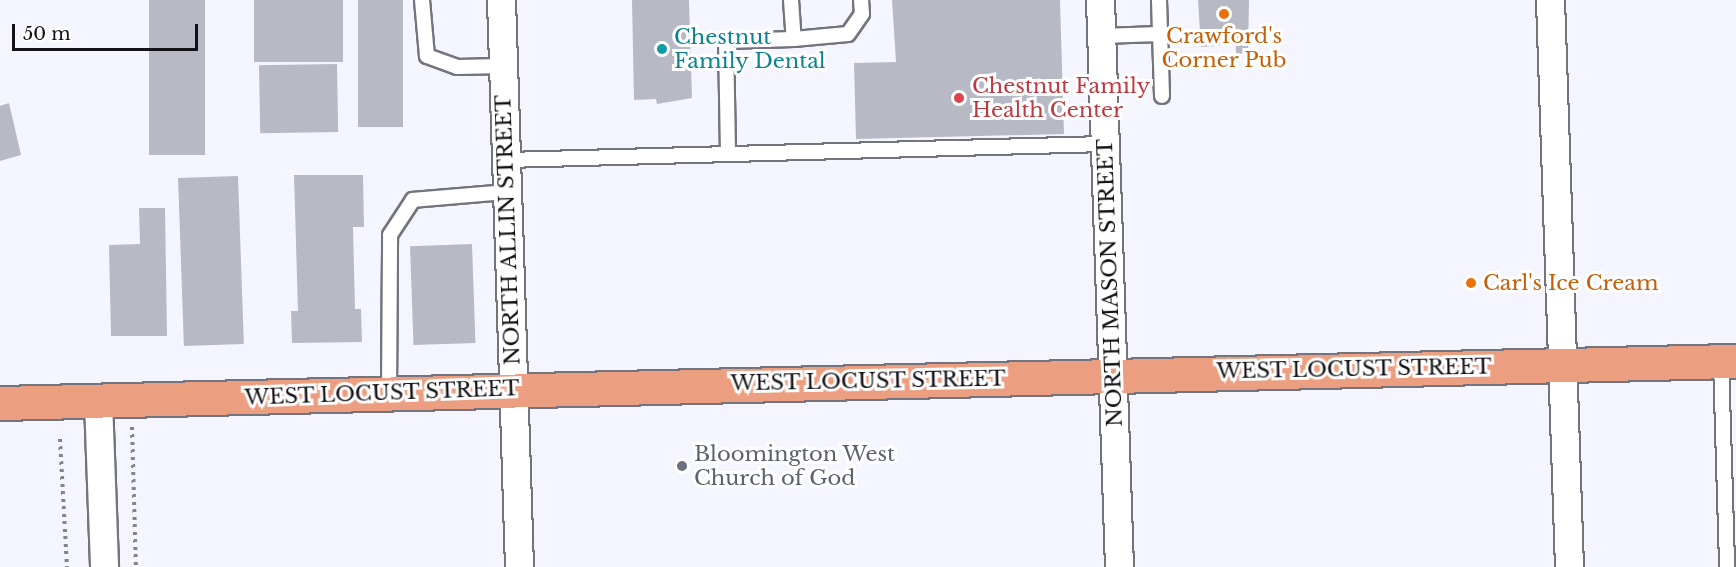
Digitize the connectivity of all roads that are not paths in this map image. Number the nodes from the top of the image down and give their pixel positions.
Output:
1 (422, 0) edge
2 (501, 0) edge
3 (791, 0) edge
4 (861, 0) edge
5 (1100, 0) edge
6 (1159, 0) edge
7 (1550, 0) edge
8 (1160, 34) junction
9 (1101, 36) junction
10 (794, 39) junction
11 (503, 66) junction
12 (1162, 96) dead end
13 (1105, 144) junction
14 (728, 153) junction
15 (506, 160) junction
16 (507, 192) junction
17 (1729, 361) edge
18 (1561, 364) junction
19 (1113, 375) junction
20 (513, 390) junction
21 (389, 393) junction
22 (98, 401) junction
23 (0, 403) edge
24 (104, 567) edge
25 (519, 567) edge
26 (1119, 567) edge
27 (1569, 567) edge
28 (1727, 567) edge

1 - 11 lane
2 - 11 street, NORTH ALLIN STREET
3 - 10 lane
4 - 10 lane
5 - 9 street, NORTH MASON STREET
6 - 8 lane
7 - 18 street
8 - 9 lane
8 - 12 lane
9 - 13 street, NORTH MASON STREET
10 - 14 lane
11 - 15 street, NORTH ALLIN STREET
13 - 14 lane
13 - 19 street, NORTH MASON STREET
14 - 15 lane
15 - 16 street, NORTH ALLIN STREET
16 - 20 street, NORTH ALLIN STREET
16 - 21 lane
17 - 18 main road, WEST LOCUST STREET
17 - 28 lane
18 - 19 main road, WEST LOCUST STREET
18 - 27 street
19 - 20 main road, WEST LOCUST STREET
19 - 26 street, NORTH MASON STREET
20 - 21 main road, WEST LOCUST STREET
20 - 25 street, NORTH ALLIN STREET
21 - 22 main road, WEST LOCUST STREET
22 - 23 main road, WEST LOCUST STREET
22 - 24 street

